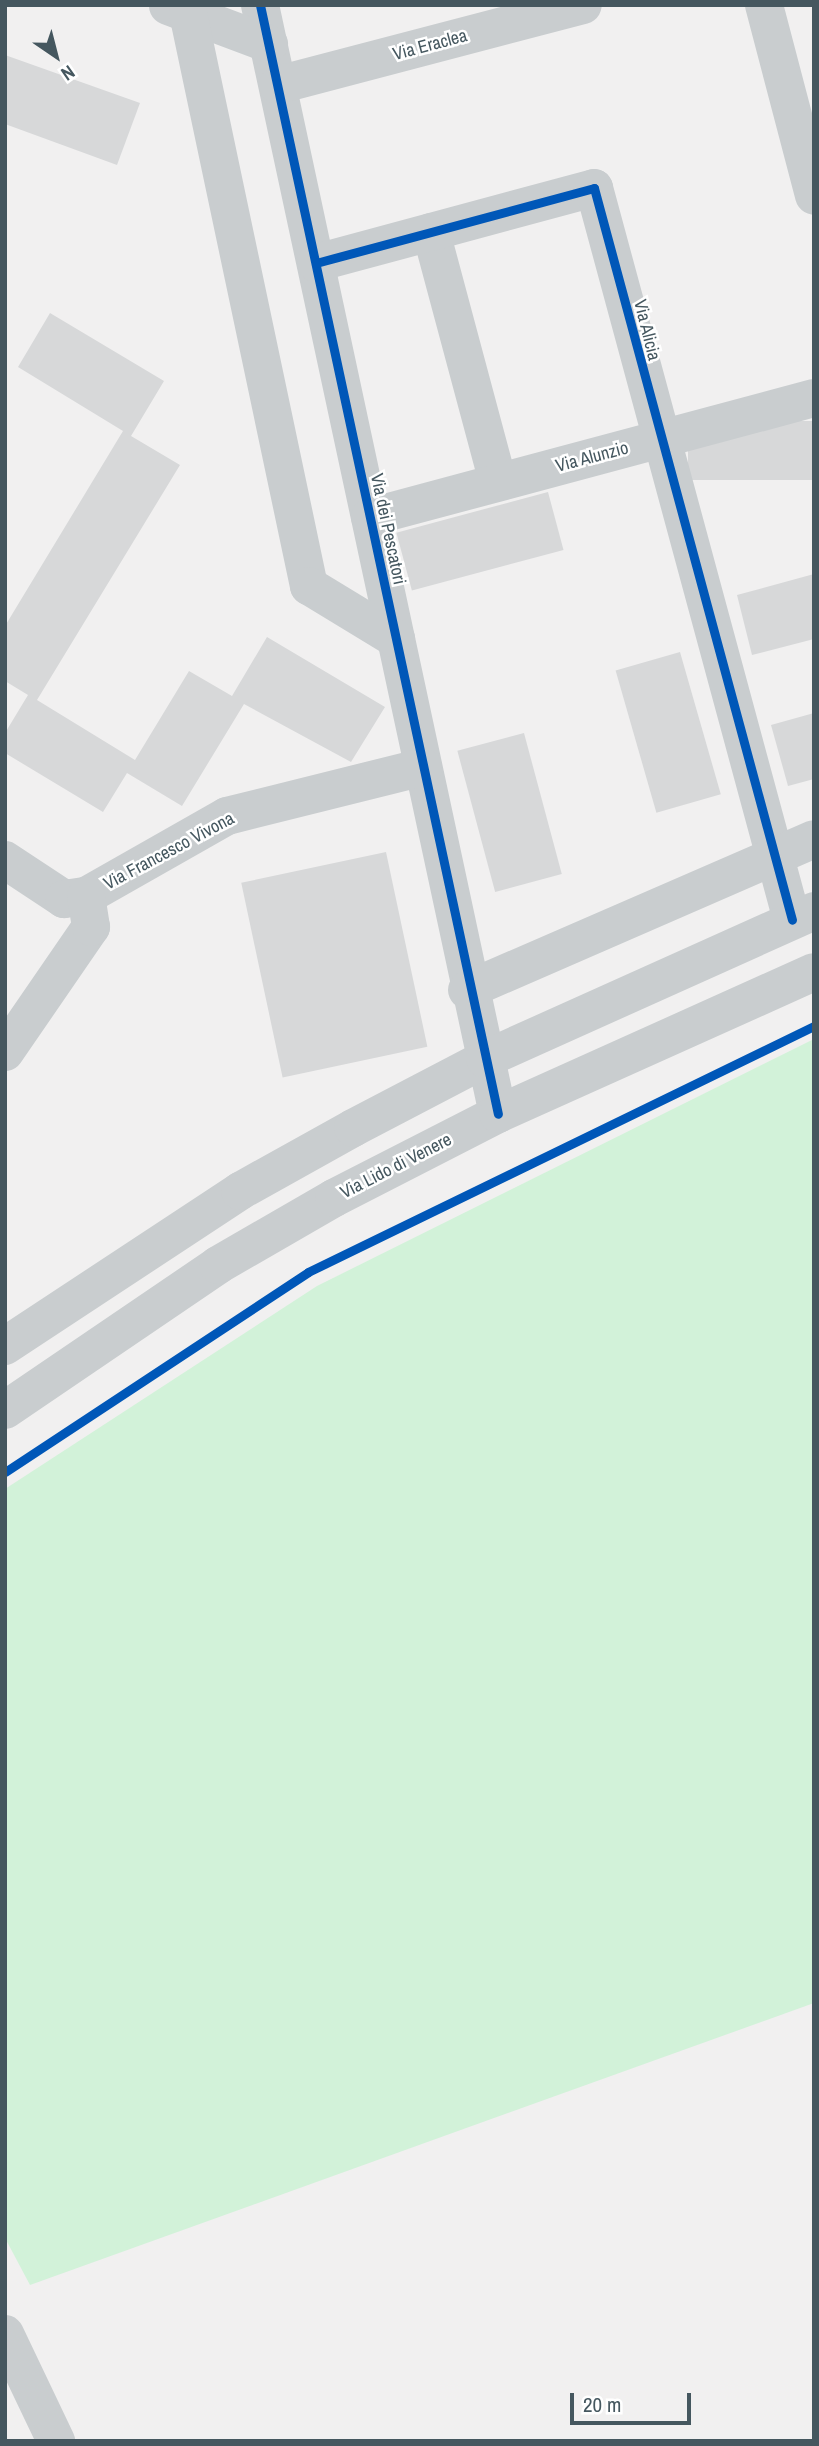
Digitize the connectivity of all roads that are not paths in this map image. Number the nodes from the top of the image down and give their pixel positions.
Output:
1 (260, 5) edge
2 (583, 5) edge
3 (764, 5) edge
4 (177, 9) edge
5 (269, 44) junction
6 (278, 85) junction
7 (814, 195) edge
8 (431, 232) junction
9 (316, 263) junction
10 (814, 398) edge
11 (658, 440) junction
12 (498, 482) junction
13 (370, 516) junction
14 (396, 639) junction
15 (423, 767) junction
16 (814, 839) edge
17 (774, 856) junction
18 (5, 860) edge
19 (86, 896) junction
20 (803, 915) edge
21 (814, 972) edge
22 (467, 990) junction
23 (5, 1052) edge
24 (485, 1059) junction
25 (498, 1114) junction
26 (5, 1346) edge
27 (5, 1410) edge
28 (5, 2334) edge
29 (56, 2441) edge

1 - 5 street, Via dei Pescatori
2 - 6 street, Via Eraclea
3 - 7 street
4 - 5 street
4 - 14 street
5 - 6 street, Via dei Pescatori
6 - 9 street, Via dei Pescatori
8 - 9 street, Via Alicia
8 - 11 street, Via Alicia
8 - 12 street
9 - 13 street, Via dei Pescatori
10 - 11 street, Via Alunzio
11 - 12 street, Via Alunzio
11 - 17 street, Via Alicia
12 - 13 street, Via Alunzio
13 - 14 street, Via dei Pescatori
14 - 15 street, Via dei Pescatori
15 - 19 street, Via Francesco Vivona
15 - 22 street, Via dei Pescatori
16 - 17 street
17 - 20 street, Via Alicia
17 - 22 street
18 - 19 street, Via Francesco Vivona
19 - 23 street
20 - 24 street
21 - 25 street, Via Lido di Venere
22 - 24 street, Via dei Pescatori
24 - 25 street, Via dei Pescatori
24 - 26 street
25 - 27 street, Via Lido di Venere
28 - 29 street

